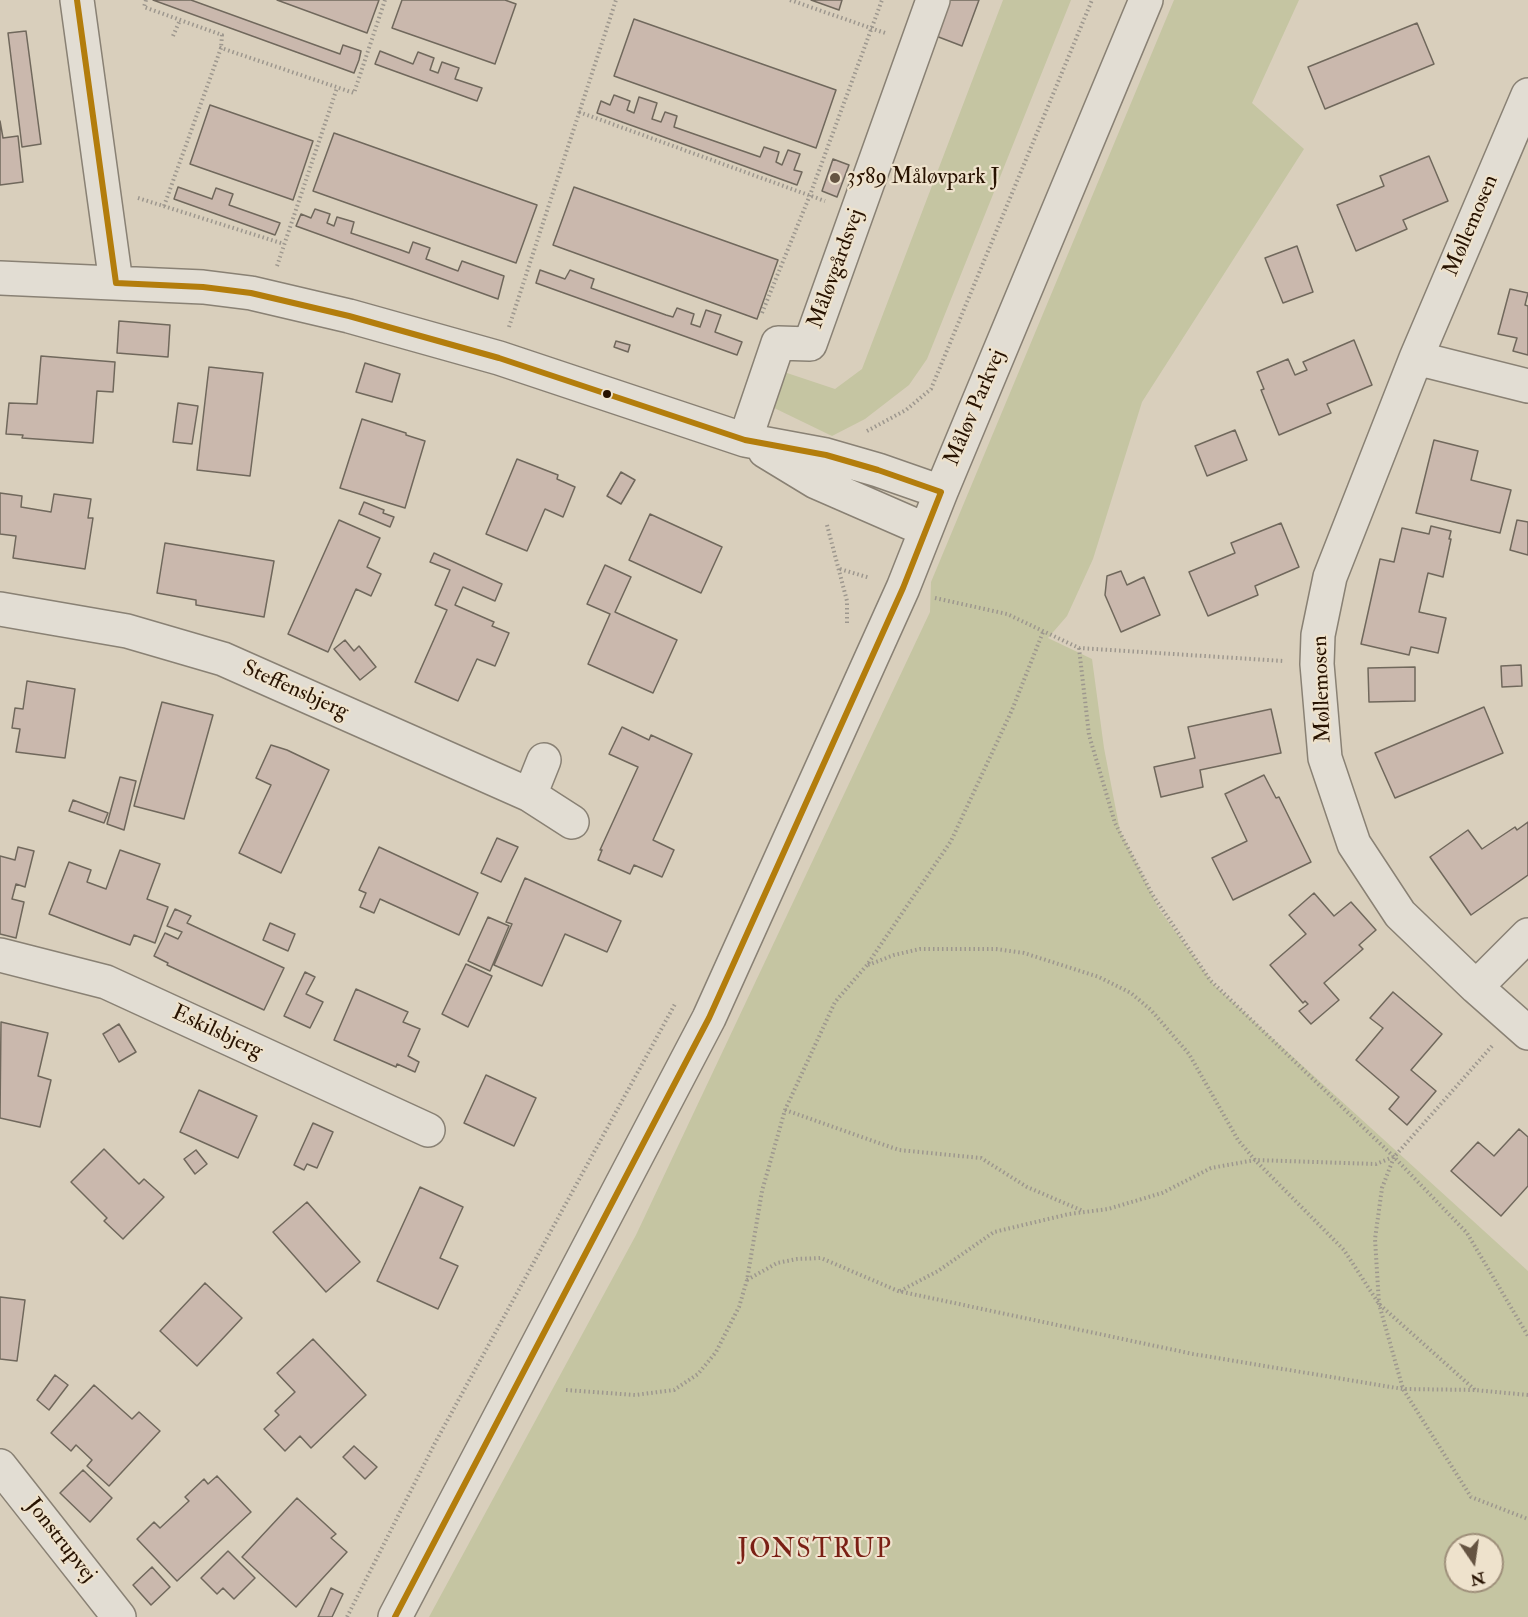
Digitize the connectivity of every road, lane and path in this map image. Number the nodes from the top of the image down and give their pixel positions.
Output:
1 (76, 0) edge
2 (146, 0) edge
3 (386, 0) edge
4 (616, 0) edge
5 (790, 0) edge
6 (882, 0) edge
7 (933, 0) edge
8 (1092, 0) edge
9 (1146, 0) edge
10 (180, 20) junction
11 (871, 28) junction
12 (173, 36) dead end
13 (917, 44) junction
14 (221, 48) junction
15 (337, 88) junction
16 (1528, 95) edge
17 (579, 112) junction
18 (103, 187) junction
19 (810, 195) junction
20 (164, 206) junction
21 (857, 212) junction
22 (284, 244) junction
23 (0, 278) edge
24 (116, 283) junction
25 (268, 297) junction
26 (758, 323) dead end
27 (499, 358) junction
28 (1416, 358) junction
29 (1528, 386) edge
30 (745, 440) junction
31 (841, 476) junction
32 (941, 492) junction
33 (926, 530) junction
34 (839, 568) junction
35 (903, 588) junction
36 (0, 609) edge
37 (847, 632) dead end
38 (1043, 632) junction
39 (1079, 648) junction
40 (1317, 664) junction
41 (544, 760) dead end
42 (530, 795) junction
43 (572, 822) dead end
44 (1528, 935) edge
45 (0, 955) edge
46 (867, 965) junction
47 (1476, 987) junction
48 (679, 996) dead end
49 (1521, 1027) edge
50 (785, 1110) junction
51 (428, 1130) dead end
52 (1394, 1157) junction
53 (1255, 1160) junction
54 (1084, 1212) junction
55 (747, 1280) junction
56 (898, 1291) junction
57 (1379, 1304) junction
58 (1528, 1336) edge
59 (1403, 1389) junction
60 (566, 1390) dead end
61 (1475, 1390) junction
62 (1528, 1395) edge
63 (4, 1478) edge
64 (1528, 1519) edge
65 (119, 1617) edge
66 (347, 1617) edge
67 (395, 1617) edge

1 - 18 street
2 - 10 path
3 - 15 path
4 - 17 path
5 - 11 path
6 - 11 path
7 - 13 street, Måløvgårdsvej
8 - 31 path
9 - 32 street, Måløv Parkvej
10 - 12 path
10 - 14 path
11 - 13 path
11 - 19 path
13 - 21 street, Måløvgårdsvej
14 - 15 path
14 - 20 path
15 - 22 path
16 - 28 street, Møllemosen
17 - 19 path
17 - 27 path
18 - 20 path
18 - 24 street
19 - 21 path
19 - 26 path
20 - 22 path
21 - 30 street, Måløvgårdsvej
22 - 25 path
23 - 24 street
24 - 25 street
25 - 27 street
27 - 30 street
28 - 29 street
28 - 40 street, Møllemosen
30 - 31 street
31 - 32 street
31 - 33 street
31 - 34 path
32 - 33 street, Måløv Parkvej
33 - 35 street, Måløv Parkvej
34 - 35 path
34 - 37 path
35 - 38 path
35 - 67 street, Måløv Parkvej
36 - 42 street, Steffensbjerg
38 - 39 path
38 - 46 path
39 - 40 path
39 - 52 path
40 - 47 street, Møllemosen
41 - 42 street
42 - 43 street, Steffensbjerg
44 - 47 street
45 - 51 street, Eskilsbjerg
46 - 50 path
46 - 53 path
47 - 49 street, Møllemosen
48 - 66 path
49 - 52 path
50 - 54 path
50 - 55 path
52 - 53 path
52 - 57 path
52 - 58 path
53 - 54 path
53 - 57 path
54 - 56 path
55 - 56 path
55 - 60 path
56 - 59 path
57 - 59 path
57 - 61 path
59 - 61 path
59 - 64 path
61 - 62 path
63 - 65 street, Jonstrupvej

